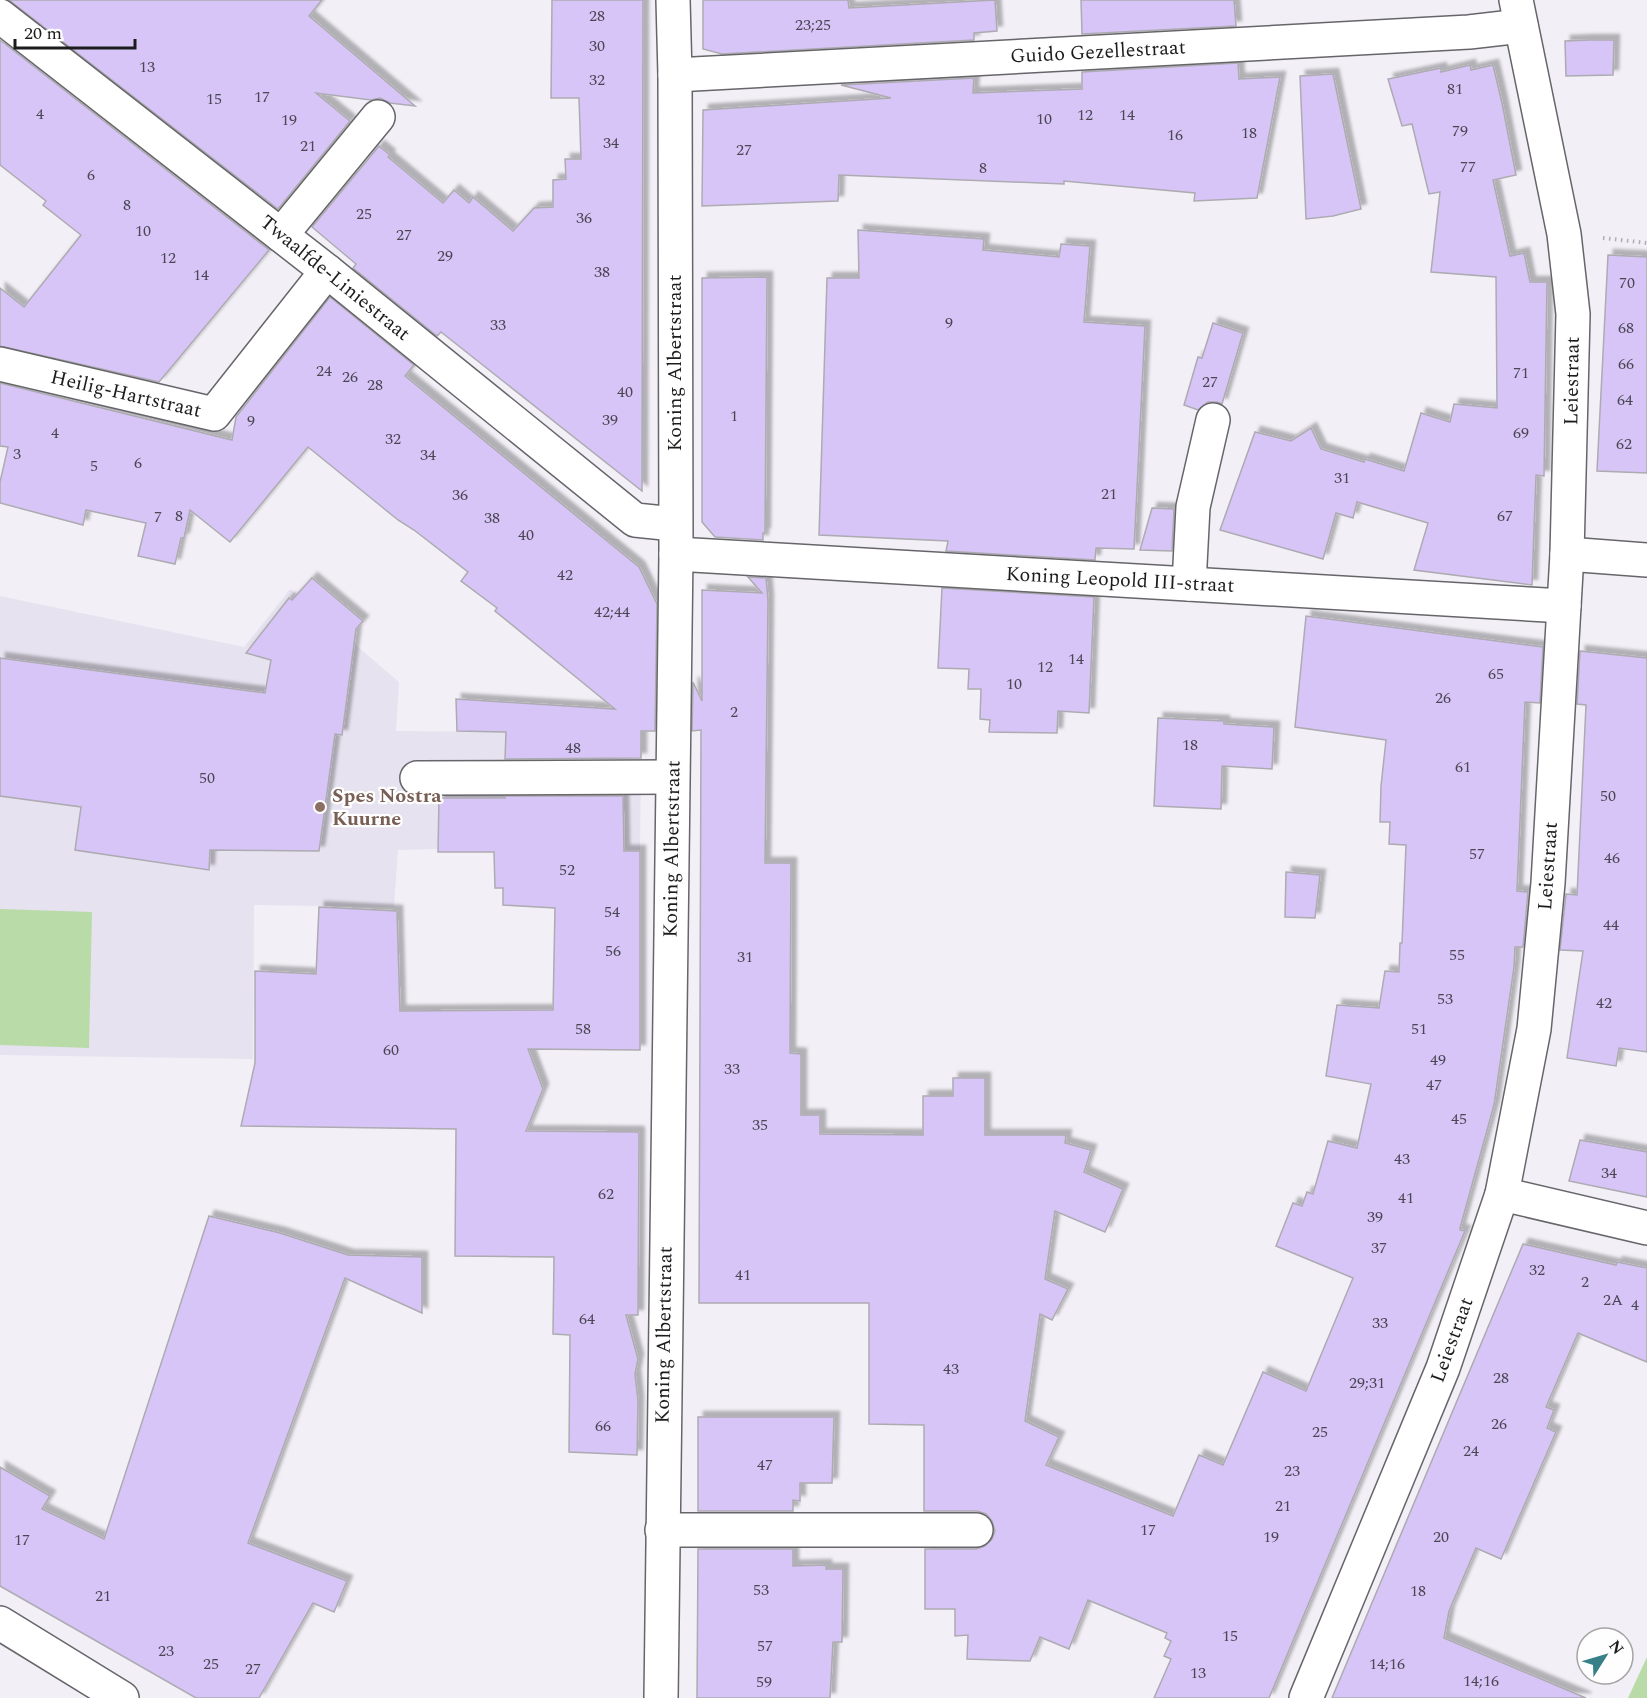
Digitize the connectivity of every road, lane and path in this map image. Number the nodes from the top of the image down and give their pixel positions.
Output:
1 (673, 0) edge
2 (1518, 13) edge
3 (0, 16) edge
4 (675, 75) junction
5 (378, 117) dead end
6 (1564, 234) junction
7 (281, 235) junction
8 (1647, 243) edge
9 (327, 271) junction
10 (0, 364) edge
11 (1213, 420) dead end
12 (675, 539) junction
13 (1567, 555) junction
14 (1647, 560) edge
15 (1189, 584) junction
16 (1564, 606) junction
17 (672, 777) junction
18 (417, 778) dead end
19 (1502, 1194) junction
20 (1647, 1228) edge
21 (662, 1530) junction
22 (976, 1530) dead end
23 (0, 1623) edge
24 (122, 1698) edge
25 (661, 1698) edge
26 (1306, 1698) edge

1 - 4 street, Koning Albertstraat
2 - 4 street, Guido Gezellestraat
2 - 6 street, Leiestraat
3 - 7 street, Twaalfde-Liniestraat
4 - 12 street, Koning Albertstraat
5 - 7 street
6 - 8 path
6 - 13 street, Leiestraat
7 - 9 street, Twaalfde-Liniestraat
9 - 10 street, Heilig-Hartstraat
9 - 12 street, Twaalfde-Liniestraat
11 - 15 street
12 - 15 street, Koning Leopold III-straat
12 - 17 street, Koning Albertstraat
13 - 14 street
13 - 16 street, Leiestraat
15 - 16 street, Koning Leopold III-straat
16 - 19 street, Leiestraat
17 - 18 street
17 - 21 street, Koning Albertstraat
19 - 20 street
19 - 26 street, Leiestraat
21 - 22 street
21 - 25 street, Koning Albertstraat
23 - 24 street

